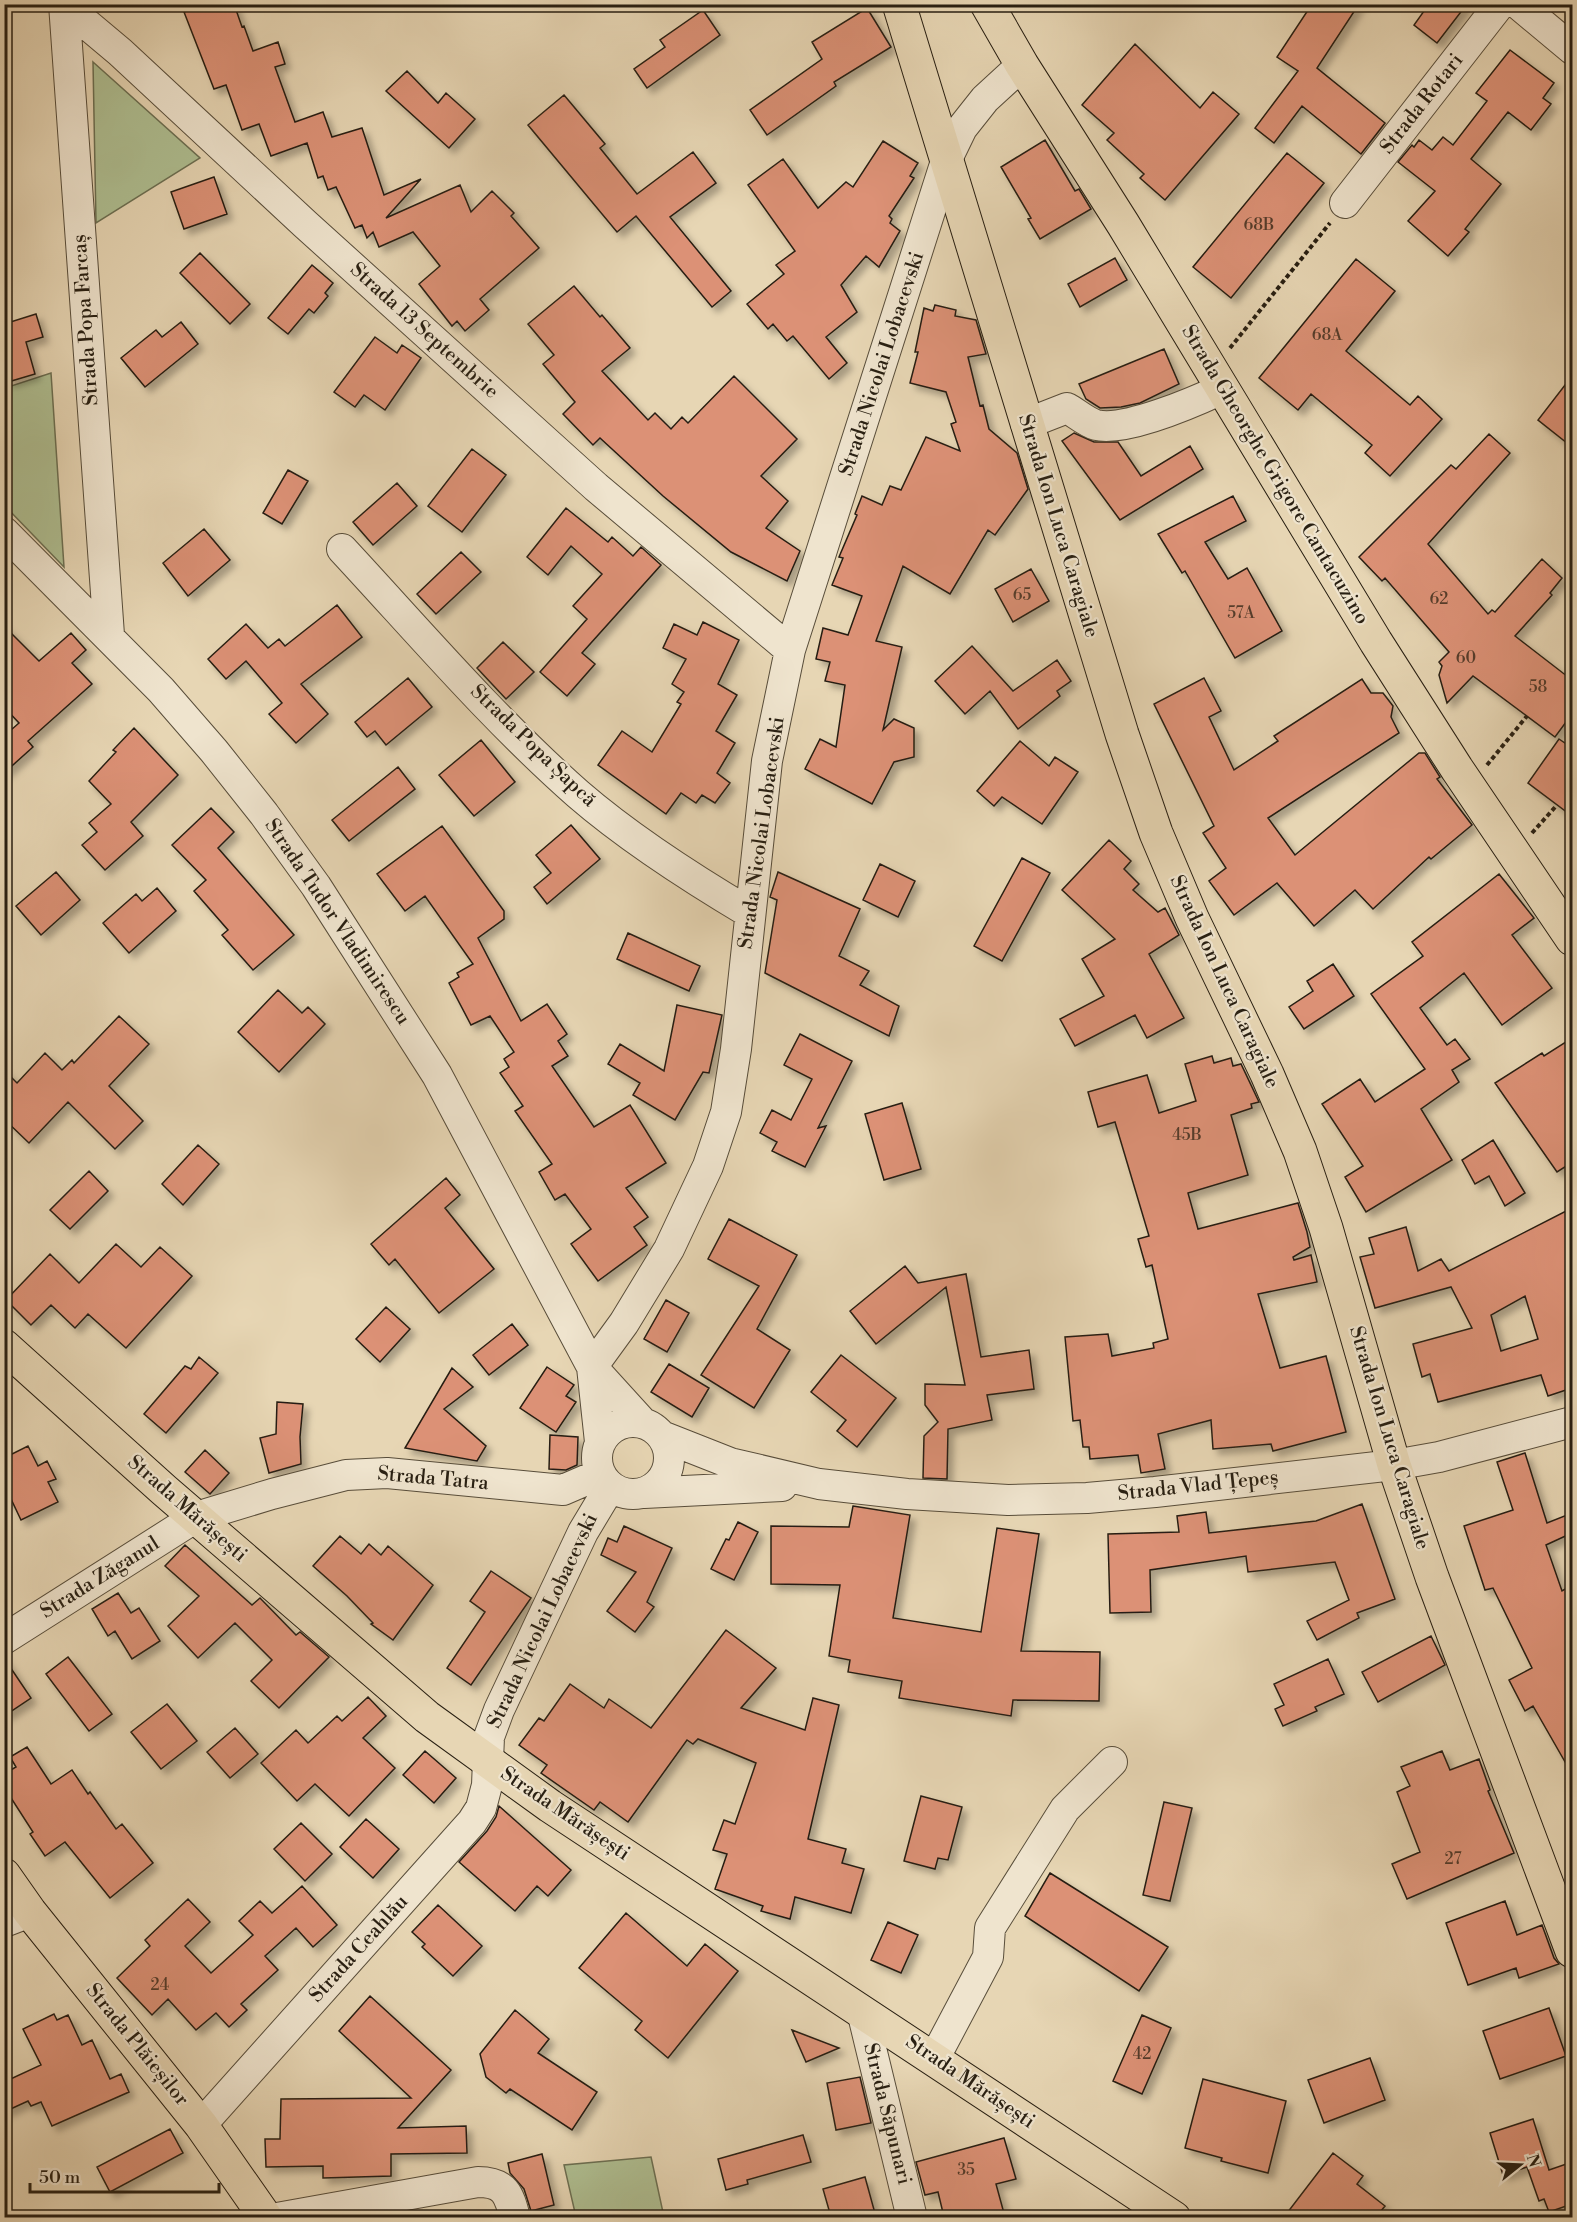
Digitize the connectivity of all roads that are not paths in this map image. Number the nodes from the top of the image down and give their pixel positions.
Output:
1 (899, 4) edge
2 (1500, 4) edge
3 (1518, 4) edge
4 (64, 5) edge
5 (998, 11) edge
6 (1572, 49) edge
7 (1022, 64) junction
8 (946, 161) junction
9 (1345, 203) road end
10 (1217, 380) junction
11 (1026, 424) junction
12 (4, 532) edge
13 (342, 549) dead end
14 (109, 635) junction
15 (790, 650) junction
16 (750, 913) junction
17 (1572, 937) edge
18 (7, 1352) edge
19 (592, 1367) junction
20 (1572, 1422) edge
21 (653, 1429) junction
22 (600, 1442) junction
23 (1394, 1465) junction
24 (605, 1480) junction
25 (819, 1484) junction
26 (644, 1493) junction
27 (196, 1517) junction
28 (4, 1639) edge
29 (487, 1760) junction
30 (1112, 1762) dead end
31 (4, 1875) edge
32 (17, 1917) edge
33 (1572, 1951) edge
34 (862, 2011) junction
35 (934, 2059) junction
36 (201, 2125) junction
37 (266, 2217) edge
38 (277, 2217) edge
39 (515, 2217) edge
40 (912, 2217) edge
41 (1174, 2217) edge

1 - 8 main road, Strada Ion Luca Caragiale
2 - 9 street, Strada Rotari
3 - 6 street
4 - 14 street, Strada Popa Farcaș
4 - 15 street, Strada 13 Septembrie
5 - 7 main road, Strada Gheorghe Grigore Cantacuzino
7 - 8 street, Strada Nicolai Lobacevski
7 - 10 main road, Strada Gheorghe Grigore Cantacuzino
8 - 11 main road, Strada Ion Luca Caragiale
8 - 15 street, Strada Nicolai Lobacevski
10 - 11 street
10 - 17 main road, Strada Gheorghe Grigore Cantacuzino
11 - 23 main road, Strada Ion Luca Caragiale
12 - 14 street, Strada Tudor Vladimirescu
13 - 16 street, Strada Popa Șapcă
14 - 19 street, Strada Tudor Vladimirescu
15 - 16 street, Strada Nicolai Lobacevski
16 - 19 street, Strada Nicolai Lobacevski
18 - 27 main road, Strada Mărășești
19 - 21 street, Strada Tudor Vladimirescu
19 - 22 street, Strada Tudor Vladimirescu
20 - 23 street, Strada Vlad Țepeș
21 - 22 street
21 - 25 street, Strada Vlad Țepeș
21 - 26 street
22 - 24 street
23 - 25 street, Strada Vlad Țepeș
23 - 33 main road, Strada Ion Luca Caragiale
24 - 26 street
24 - 27 street, Strada Tatra
24 - 29 street, Strada Nicolai Lobacevski
25 - 26 street, Strada Vlad Țepeș
27 - 28 street, Strada Zăganul
27 - 29 main road, Strada Mărășești
29 - 34 main road, Strada Mărășești
29 - 36 street, Strada Ceahlău
30 - 35 street
31 - 32 main road, Strada Plăieșilor
32 - 36 main road, Strada Plăieșilor
34 - 35 main road, Strada Mărășești
34 - 40 street, Strada Săpunari
35 - 41 main road, Strada Mărășești
36 - 37 main road, Strada Plăieșilor
38 - 39 street

